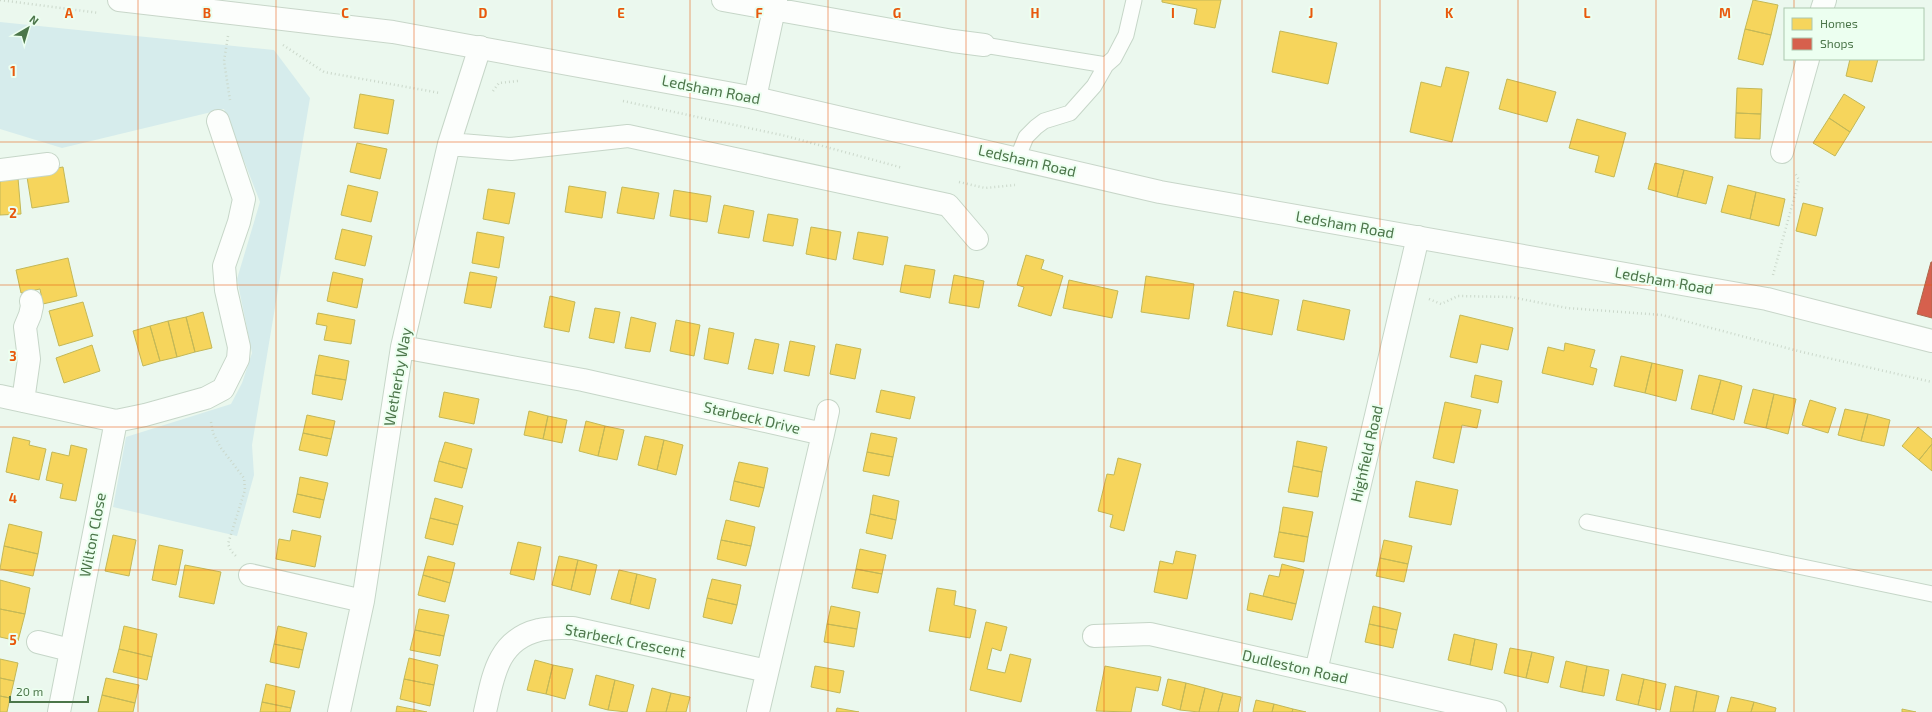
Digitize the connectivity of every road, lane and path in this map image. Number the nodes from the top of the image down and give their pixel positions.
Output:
1 (0, 0) edge
2 (119, 0) edge
3 (723, 0) edge
4 (1134, 0) edge
5 (775, 4) edge
6 (100, 13) dead end
7 (234, 14) junction
8 (279, 42) dead end
9 (984, 44) joint
10 (480, 47) junction
11 (1808, 60) edge
12 (1106, 65) junction
13 (521, 81) dead end
14 (464, 97) junction
15 (755, 98) junction
16 (619, 100) dead end
17 (218, 121) joint
18 (449, 144) junction
19 (1782, 152) joint
20 (1017, 159) junction
21 (48, 164) dead end
22 (905, 169) dead end
23 (0, 170) edge
24 (956, 182) dead end
25 (1023, 184) dead end
26 (1418, 237) junction
27 (977, 239) dead end
28 (1424, 297) dead end
29 (1767, 299) junction
30 (31, 301) dead end
31 (1932, 341) edge
32 (402, 347) junction
33 (1932, 382) edge
34 (0, 396) edge
35 (23, 401) junction
36 (828, 411) dead end
37 (210, 419) dead end
38 (116, 421) junction
39 (823, 434) junction
40 (1587, 522) dead end
41 (250, 575) joint
42 (1932, 594) edge
43 (363, 601) junction
44 (1094, 636) dead end
45 (38, 642) dead end
46 (70, 650) junction
47 (768, 671) junction
48 (1316, 671) junction
49 (59, 712) edge
50 (339, 712) edge
51 (485, 712) edge
52 (758, 712) edge
53 (1495, 712) edge

1 - 6 path
2 - 7 street, Ledsham Road
3 - 5 street
4 - 12 lane
5 - 9 street
5 - 15 street
7 - 10 street, Ledsham Road
7 - 17 path
8 - 14 path
9 - 12 lane
10 - 14 street, Wetherby Way
10 - 15 street, Ledsham Road
11 - 19 street
12 - 20 lane
13 - 14 path
14 - 18 street, Wetherby Way
15 - 20 street, Ledsham Road
16 - 22 path
17 - 38 street
18 - 27 street
18 - 32 street, Wetherby Way
19 - 29 path
20 - 26 street, Ledsham Road
21 - 23 street
24 - 25 path
26 - 29 street, Ledsham Road
26 - 48 street, Highfield Road
28 - 33 path
29 - 31 street, Ledsham Road
30 - 35 street
32 - 39 street, Starbeck Drive
32 - 43 street, Wetherby Way
34 - 35 street
35 - 38 street
36 - 39 street
37 - 41 path
38 - 46 street, Wilton Close
39 - 47 street
40 - 42 lane
41 - 43 street
43 - 50 street, Wetherby Way
44 - 48 street, Dudleston Road
45 - 46 street
46 - 49 street, Wilton Close
47 - 51 street, Starbeck Crescent
47 - 52 street
48 - 53 street, Dudleston Road

